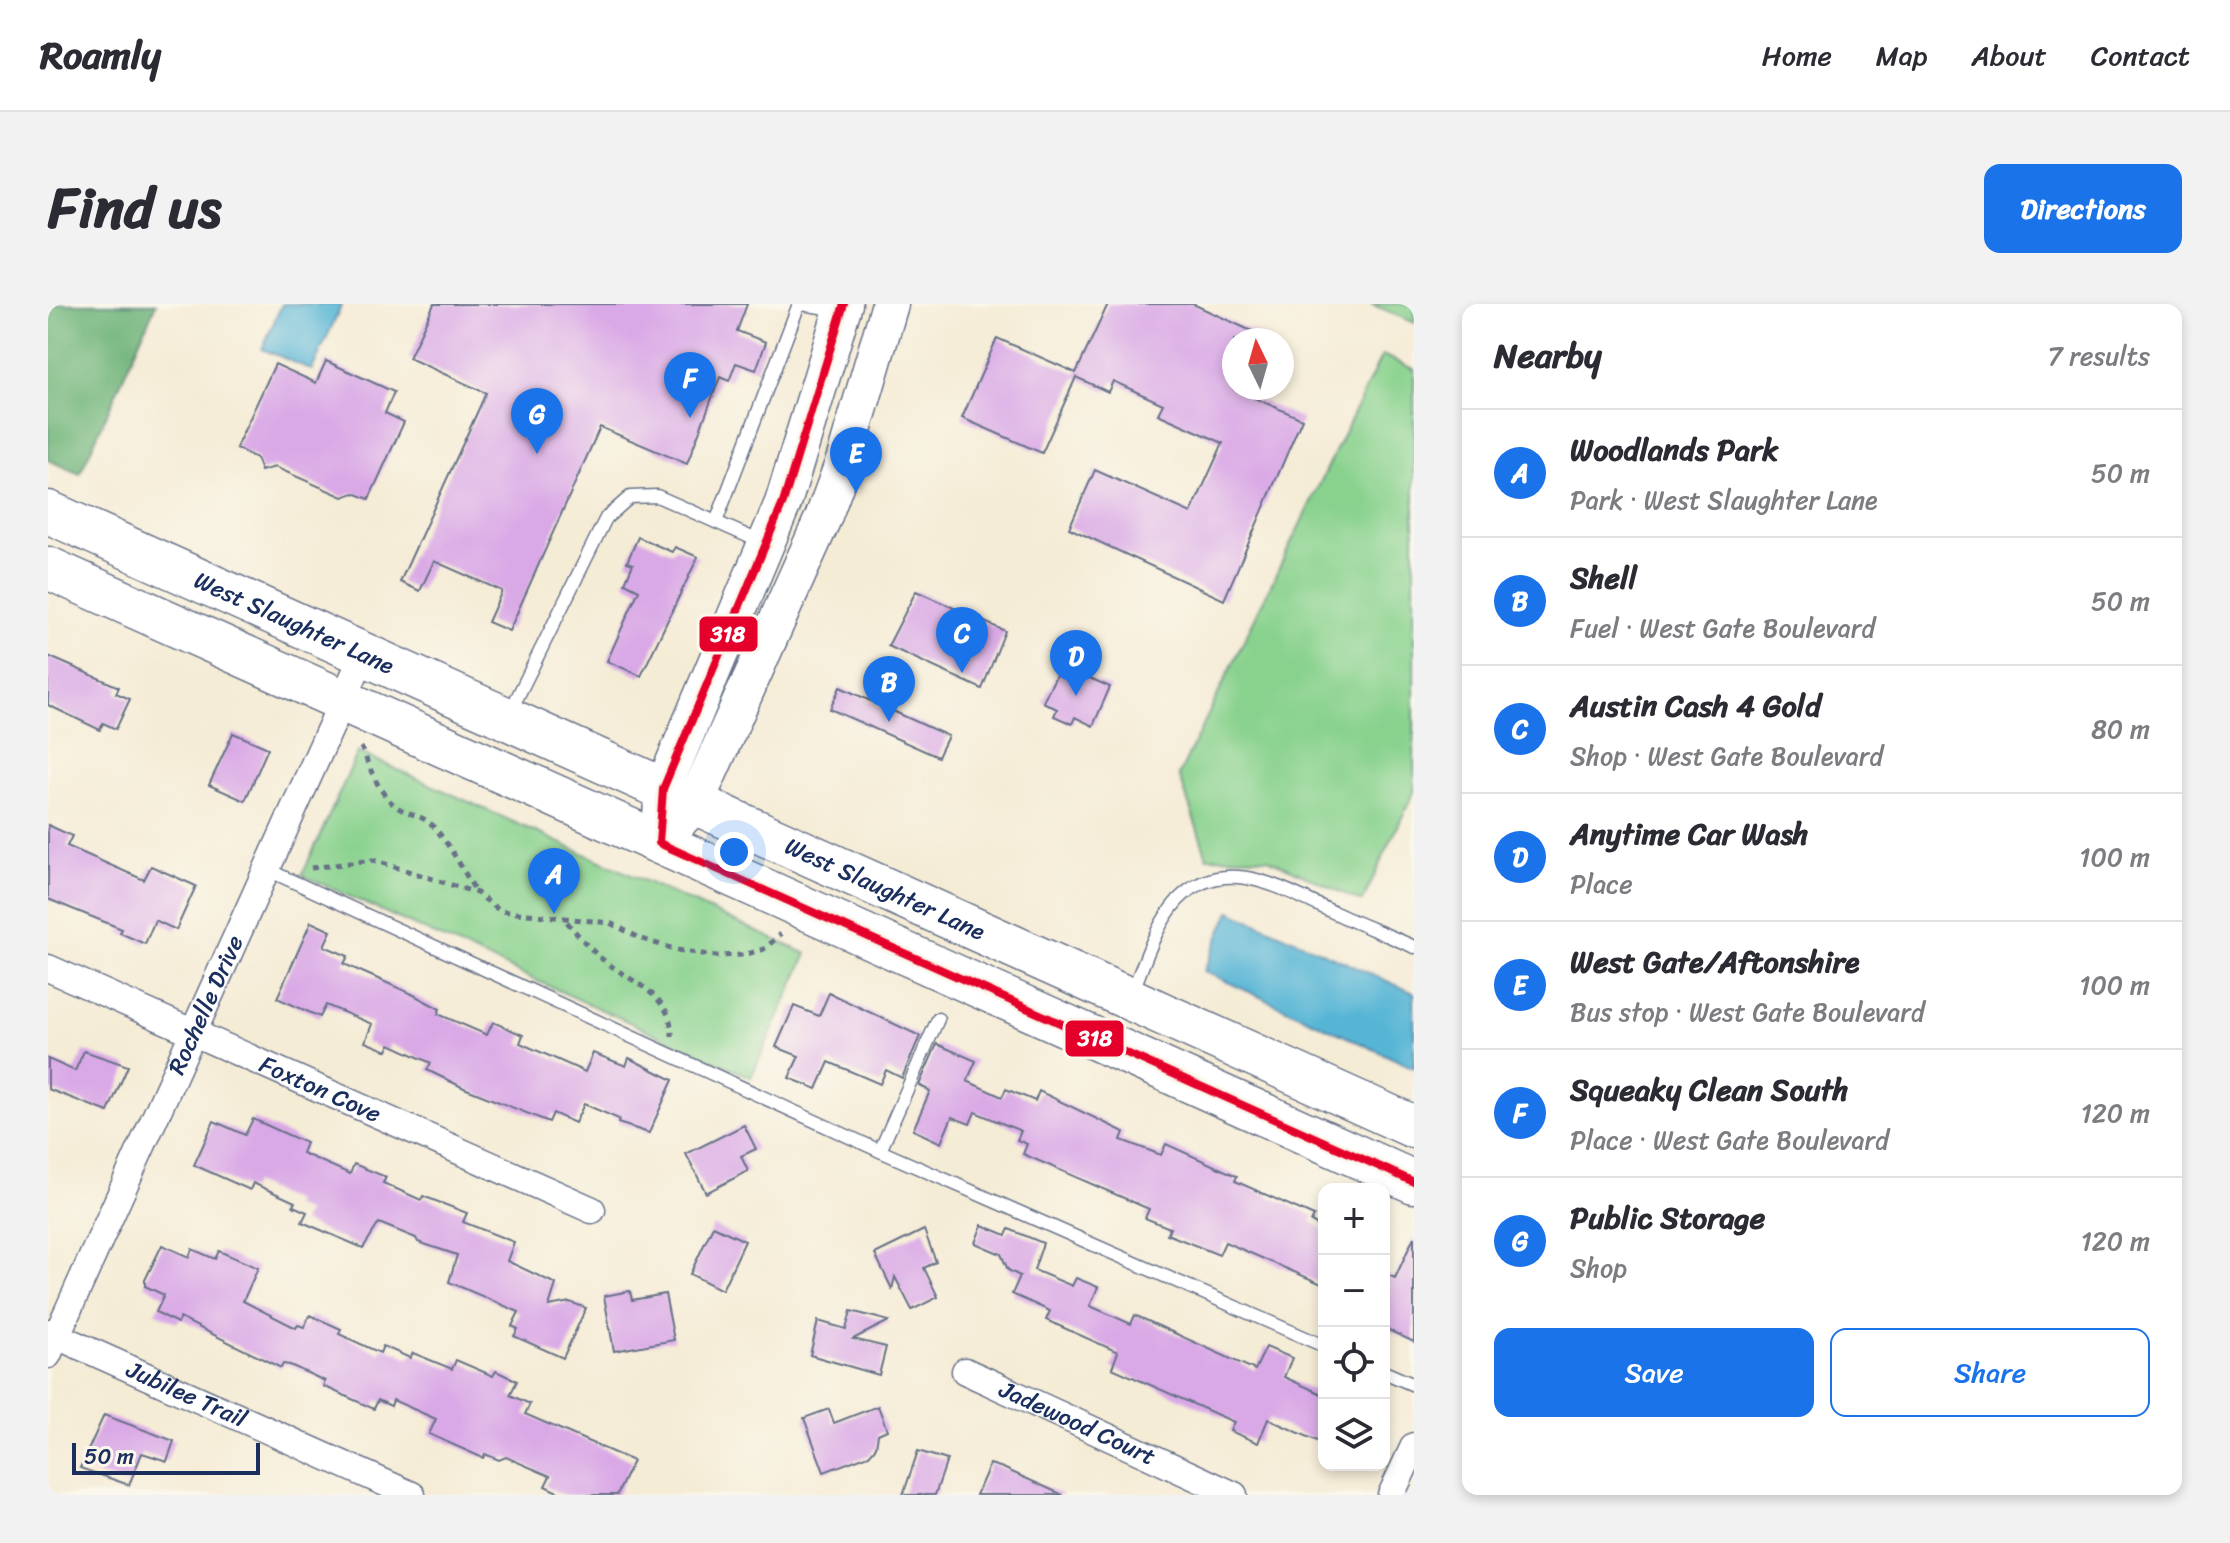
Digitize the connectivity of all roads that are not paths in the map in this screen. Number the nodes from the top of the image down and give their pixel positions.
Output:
1 (800, 304) edge
2 (890, 304) edge
3 (844, 307) edge
4 (48, 512) edge
5 (716, 522) junction
6 (766, 544) junction
7 (48, 568) edge
8 (364, 653) junction
9 (341, 700) junction
10 (507, 718) junction
11 (679, 797) junction
12 (659, 843) junction
13 (268, 870) junction
14 (1414, 947) edge
15 (48, 968) edge
16 (1129, 999) junction
17 (938, 1019) dead end
18 (195, 1033) junction
19 (1414, 1127) edge
20 (880, 1151) junction
21 (1414, 1182) edge
22 (592, 1210) dead end
23 (51, 1341) edge
24 (1318, 1343) edge
25 (965, 1371) dead end
26 (1390, 1375) edge
27 (1414, 1385) edge
28 (1414, 1446) edge
29 (412, 1495) edge
30 (1234, 1495) edge
31 (1391, 1495) edge

1 - 3 lane
1 - 5 lane
2 - 11 main road
3 - 6 main road
4 - 8 main road, West Slaughter Lane
5 - 6 lane
5 - 10 lane
6 - 11 main road
7 - 9 main road, West Slaughter Lane
8 - 9 street, Rochelle Drive
8 - 10 main road, West Slaughter Lane
9 - 12 main road, West Slaughter Lane
9 - 13 street, Rochelle Drive
10 - 11 main road, West Slaughter Lane
11 - 12 main road
11 - 16 main road, West Slaughter Lane
12 - 21 main road, West Slaughter Lane
13 - 18 street, Rochelle Drive
13 - 20 lane
14 - 16 lane
15 - 18 street, Foxton Cove
16 - 19 main road, West Slaughter Lane
17 - 20 lane
18 - 22 street, Foxton Cove
18 - 23 street, Rochelle Drive
20 - 24 lane
23 - 29 street, Jubilee Trail
25 - 30 street, Jadewood Court
26 - 27 lane
28 - 31 street

